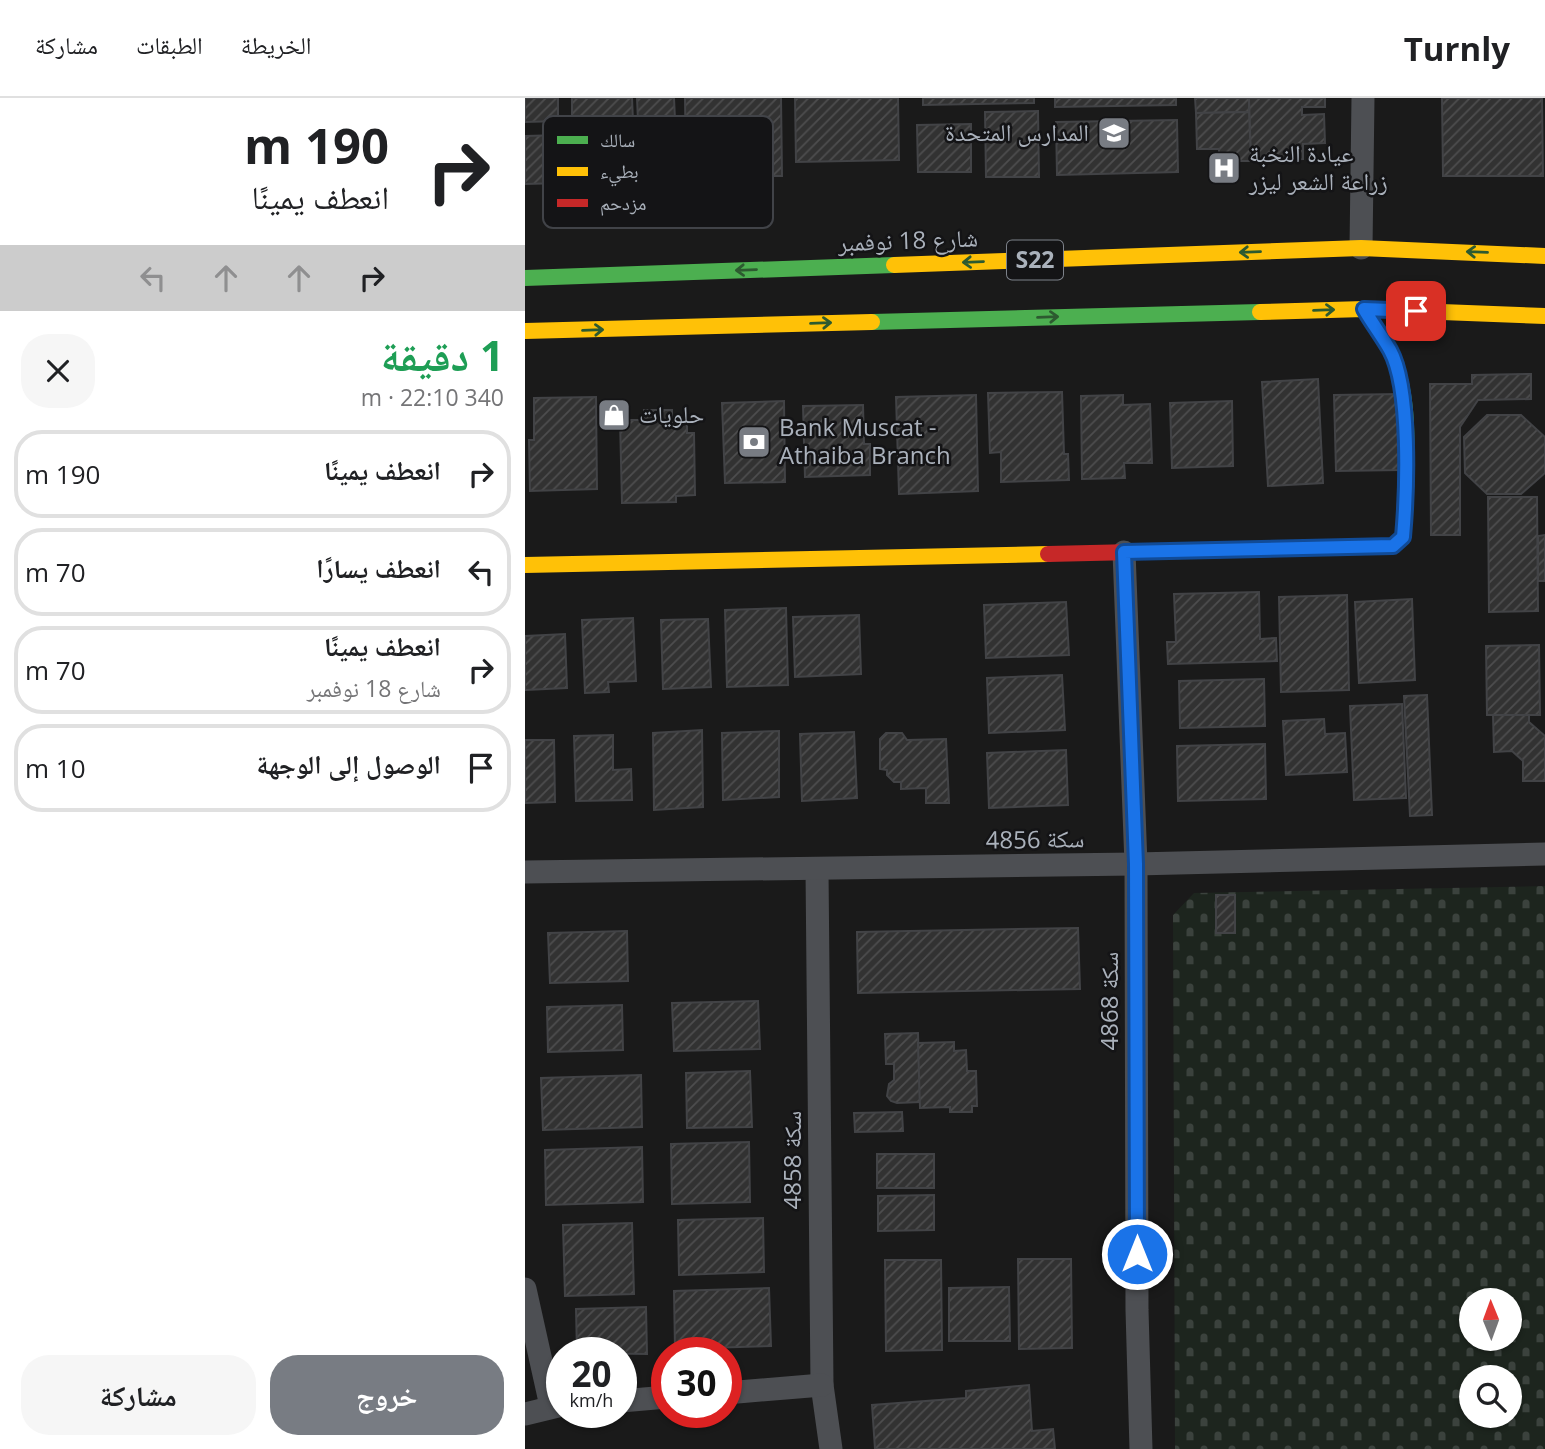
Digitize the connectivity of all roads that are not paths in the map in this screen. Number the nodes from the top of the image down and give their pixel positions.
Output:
1 (1363, 98) edge
2 (1361, 248) junction
3 (1545, 256) edge
4 (525, 278) edge
5 (1364, 309) junction
6 (1545, 316) edge
7 (525, 331) edge
8 (1124, 552) junction
9 (525, 565) edge
10 (1545, 854) edge
11 (1136, 864) junction
12 (817, 870) junction
13 (525, 872) edge
14 (525, 1289) edge
15 (546, 1366) edge
16 (822, 1385) junction
17 (742, 1392) edge
18 (546, 1409) edge
19 (525, 1414) edge
20 (831, 1449) edge
21 (1141, 1449) edge

1 - 2 street
3 -> 2 main road, شارع 18 نوفمبر / S22
2 -> 4 main road, شارع 18 نوفمبر / S22
5 - 6 main road
7 -> 5 main road
5 - 8 main road
8 - 9 main road
8 - 11 street, سكة 4868
10 - 11 street, سكة 4856
11 - 12 street, سكة 4856
11 - 21 street, سكة 4868
12 - 13 street, سكة 4856
12 - 16 street, سكة 4858
14 - 15 street
16 - 17 street
16 - 20 street, سكة 4858
18 - 19 street

